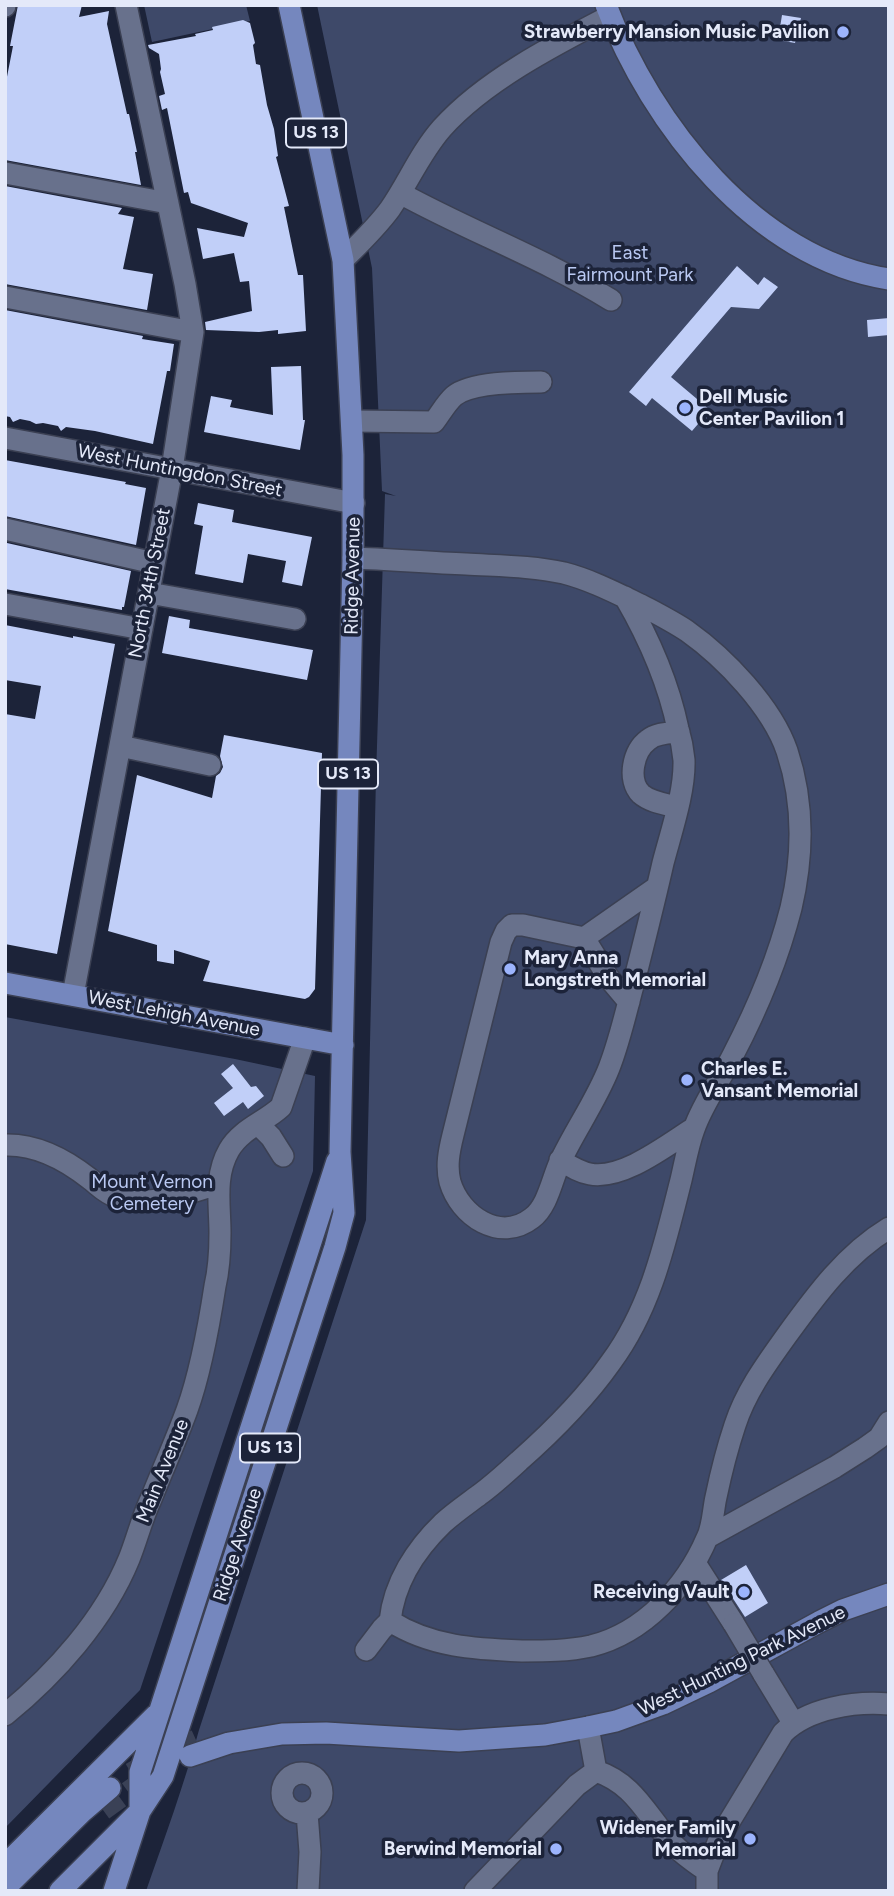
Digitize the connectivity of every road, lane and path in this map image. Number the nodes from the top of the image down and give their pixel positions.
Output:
1 (126, 5) edge
2 (289, 5) edge
3 (608, 11) edge
4 (5, 173) edge
5 (400, 193) junction
6 (169, 203) junction
7 (343, 260) junction
8 (889, 279) edge
9 (5, 298) edge
10 (611, 300) dead end
11 (193, 332) junction
12 (541, 382) dead end
13 (352, 421) junction
14 (5, 438) edge
15 (172, 469) junction
16 (354, 503) junction
17 (5, 529) edge
18 (353, 558) junction
19 (154, 563) junction
20 (149, 593) junction
21 (625, 597) junction
22 (5, 604) edge
23 (295, 619) dead end
24 (142, 629) junction
25 (679, 732) junction
26 (120, 746) junction
27 (210, 765) dead end
28 (677, 807) junction
29 (657, 887) junction
30 (584, 938) junction
31 (5, 983) edge
32 (73, 995) junction
33 (629, 1002) junction
34 (305, 1038) junction
35 (342, 1045) junction
36 (258, 1124) junction
37 (694, 1128) junction
38 (5, 1145) edge
39 (340, 1152) junction
40 (283, 1156) dead end
41 (560, 1160) junction
42 (218, 1184) junction
43 (889, 1228) edge
44 (889, 1422) edge
45 (708, 1537) junction
46 (695, 1563) junction
47 (889, 1594) edge
48 (390, 1621) junction
49 (366, 1650) dead end
50 (889, 1704) edge
51 (160, 1711) junction
52 (5, 1715) edge
53 (794, 1724) junction
54 (588, 1727) junction
55 (193, 1748) tunnel mouth
56 (596, 1771) junction
57 (110, 1788) tunnel mouth
58 (103, 1810) tunnel mouth
59 (140, 1811) junction
60 (307, 1813) dead end
61 (5, 1865) edge
62 (707, 1881) edge
63 (5, 1888) edge
64 (21, 1891) edge
65 (60, 1891) edge
66 (114, 1891) edge
67 (308, 1891) edge
68 (475, 1891) edge

1 - 6 street, North 34th Street
2 - 7 main road, Ridge Avenue / US 13
3 - 5 street
3 - 8 main road
4 - 6 street
5 - 7 street
5 - 10 street
6 - 11 street, North 34th Street
7 - 13 main road, Ridge Avenue / US 13
9 - 11 street
11 - 15 street, North 34th Street
12 - 13 street
13 - 16 main road, Ridge Avenue / US 13
14 - 15 street, West Huntingdon Street
15 - 16 street, West Huntingdon Street
15 - 19 street, North 34th Street
16 - 18 main road, Ridge Avenue / US 13
17 - 19 street
18 - 21 street
18 - 35 main road, Ridge Avenue / US 13
19 - 20 street, North 34th Street
20 - 23 street
20 - 24 street, North 34th Street
21 - 25 street
21 - 37 street
22 - 24 street
24 - 26 street, North 34th Street
25 - 28 street
25 - 28 street
26 - 27 street
26 - 32 street, North 34th Street
28 - 29 street
29 - 30 street
29 - 33 street
30 - 33 street
30 - 41 street
31 - 32 main road, West Lehigh Avenue
32 - 34 main road, West Lehigh Avenue
33 - 41 street
34 - 35 main road, West Lehigh Avenue
34 - 36 street, Main Avenue
35 - 39 main road, Ridge Avenue / US 13
36 - 40 street
36 - 42 street, Main Avenue
37 - 41 street
37 - 48 street
38 - 42 street
39 - 51 main road, Ridge Avenue / US 13
39 - 59 main road, Ridge Avenue / US 13
42 - 52 street, Main Avenue
43 - 45 street
44 - 45 street
45 - 46 street
46 - 48 street
46 - 53 street, bridge
47 - 54 main road, West Hunting Park Avenue
48 - 49 street
50 - 53 street
51 - 59 main road, Ridge Avenue
51 - 61 main road, US 13
53 - 62 street
54 - 55 main road, West Hunting Park Avenue
54 - 56 street
56 - 62 street
56 - 68 street
57 - 63 main road
58 - 64 main road
59 - 65 main road, US 13
59 - 66 main road, Ridge Avenue
60 - 67 street

